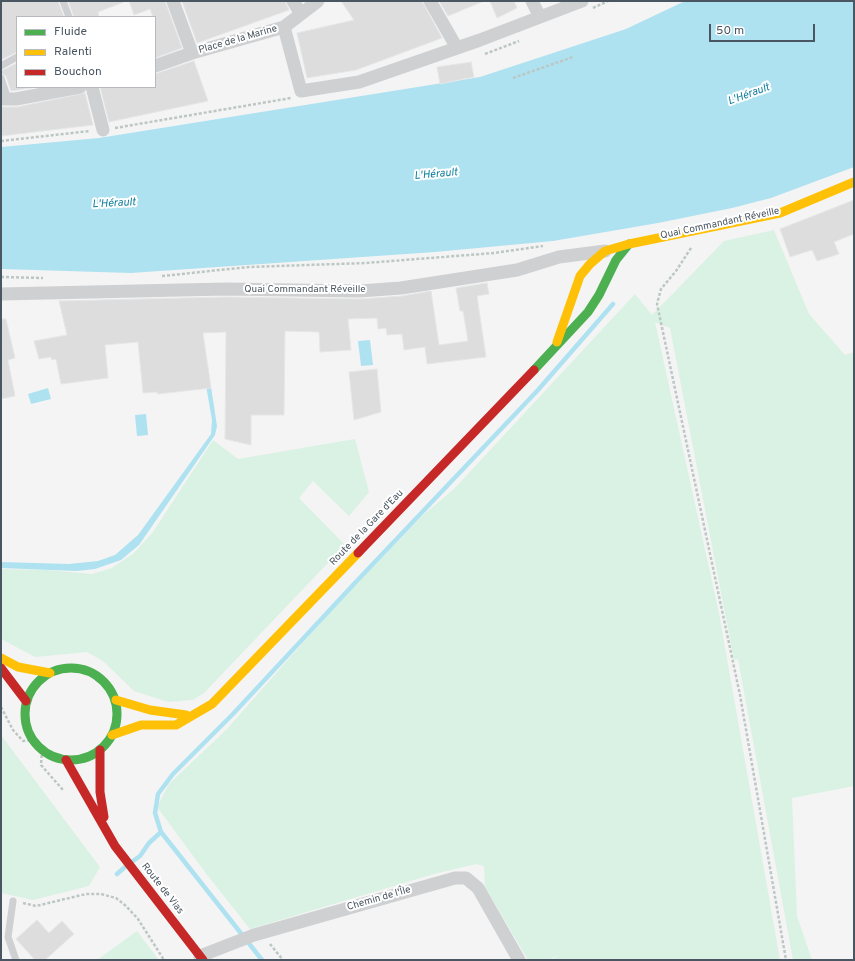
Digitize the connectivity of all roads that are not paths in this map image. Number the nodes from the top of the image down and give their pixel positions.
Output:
1 (63, 1) edge
2 (172, 1) edge
3 (294, 1) edge
4 (318, 1) edge
5 (430, 1) edge
6 (532, 1) edge
7 (582, 1) edge
8 (301, 14) junction
9 (69, 16) edge
10 (540, 17) junction
11 (284, 27) junction
12 (457, 48) junction
13 (192, 53) junction
14 (16, 58) edge
15 (1, 66) edge
16 (156, 66) edge
17 (1, 78) edge
18 (74, 88) edge
19 (92, 88) edge
20 (5, 99) edge
21 (103, 130) dead end
22 (854, 182) edge
23 (629, 244) junction
24 (598, 254) junction
25 (1, 294) edge
26 (599, 295) junction
27 (554, 351) junction
28 (1, 658) edge
29 (1, 668) edge
30 (50, 673) junction
31 (26, 700) junction
32 (116, 700) junction
33 (194, 716) junction
34 (112, 734) junction
35 (100, 750) junction
36 (66, 760) junction
37 (106, 830) junction
38 (13, 901) road end
39 (202, 958) edge
40 (16, 960) edge
41 (519, 960) edge

1 - 9 lane
2 - 13 street
3 - 8 street
4 - 8 street, Place de la Marine
5 - 12 street
6 - 10 street
7 - 10 street
8 - 11 street, Place de la Marine
10 - 12 street
11 - 12 street, Place de la Marine
11 - 13 street, Place de la Marine
13 - 16 street, Place de la Marine
14 - 15 lane
17 - 20 lane
18 - 20 street
19 - 21 street
22 - 23 main road, Quai Commandant Réveille
23 - 24 main road
23 - 26 main road, Route de la Gare d'Eau
24 - 25 street, Quai Commandant Réveille
24 - 26 street
24 - 27 main road, Route de la Gare d'Eau
26 - 27 main road, Route de la Gare d'Eau
27 - 33 main road, Route de la Gare d'Eau
28 - 30 main road
29 - 31 main road
30 - 31 main road
30 - 32 main road
31 - 36 main road
32 - 33 main road
32 - 34 main road
33 - 34 main road, Route de la Gare d'Eau
34 - 35 main road
35 - 36 main road
35 - 37 main road, Route de Vias
36 - 37 main road, Route de Vias
37 - 39 main road, Route de Vias
38 - 40 lane
39 - 41 street, Chemin de l'Île

